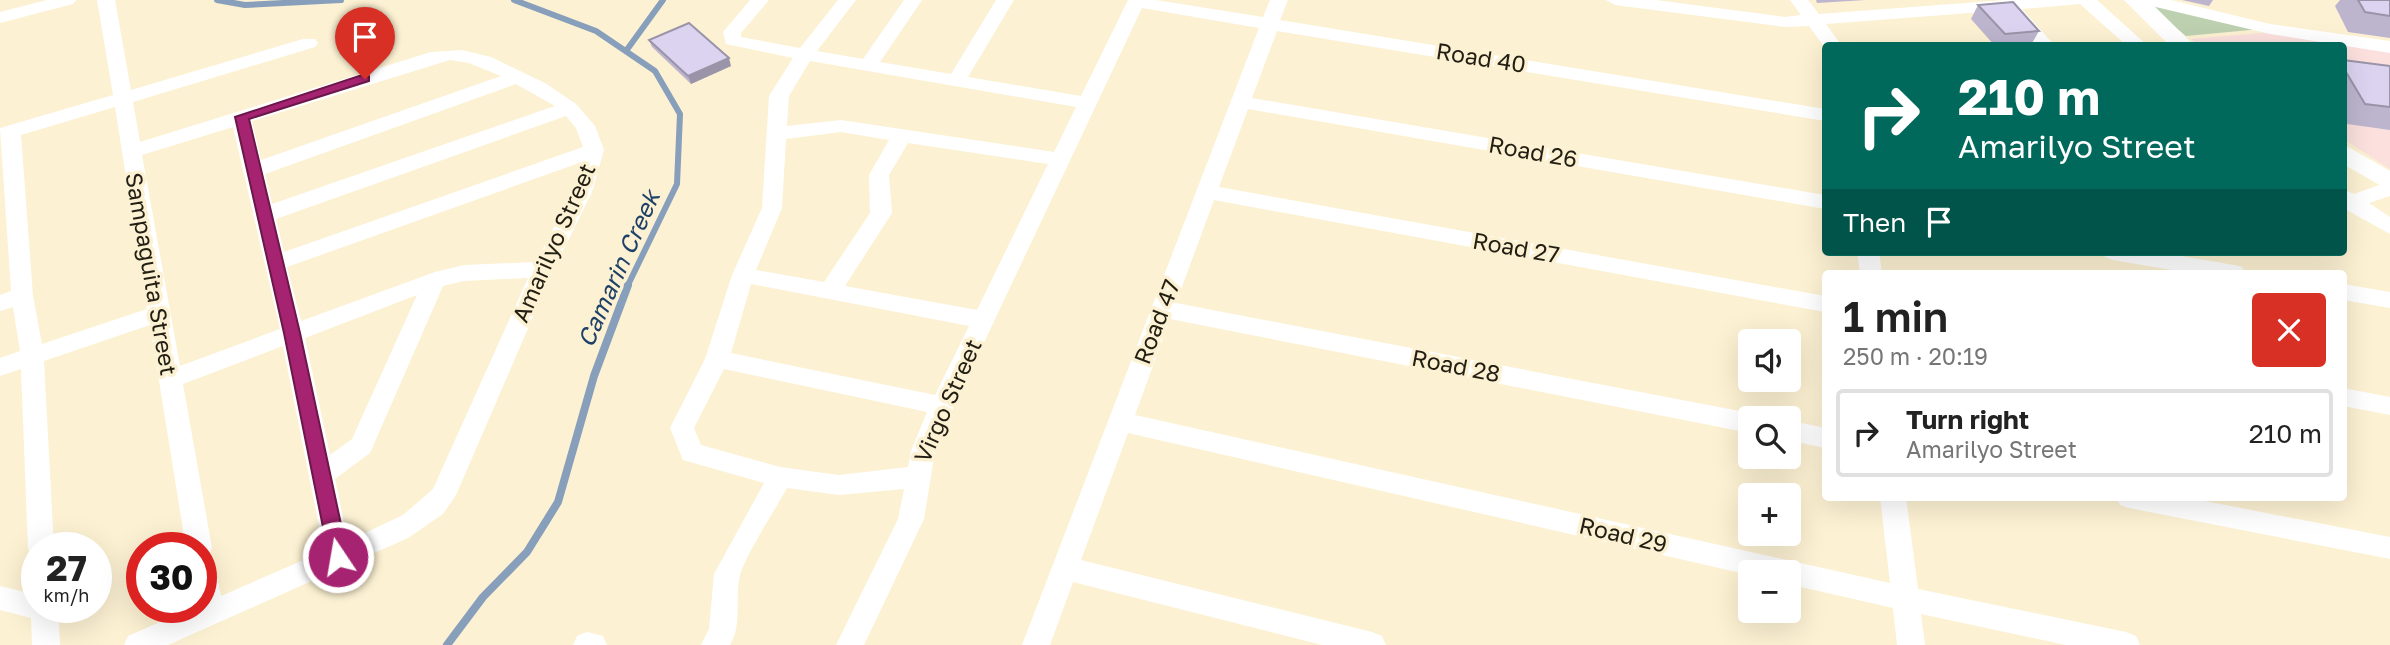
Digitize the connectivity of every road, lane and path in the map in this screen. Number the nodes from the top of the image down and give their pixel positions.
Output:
1 (67, 0) edge
2 (106, 0) edge
3 (760, 0) edge
4 (847, 0) edge
5 (914, 0) edge
6 (1005, 0) edge
7 (1279, 0) edge
8 (1615, 0) edge
9 (1800, 0) edge
10 (2075, 0) edge
11 (2086, 0) edge
12 (2134, 0) edge
13 (2149, 0) edge
14 (1137, 1) edge
15 (1950, 5) edge
16 (2009, 6) junction
17 (0, 18) edge
18 (1814, 21) junction
19 (1270, 24) junction
20 (732, 40) joint
21 (1830, 42) edge
22 (2042, 42) edge
23 (2135, 42) edge
24 (2180, 42) edge
25 (309, 43) dead end
26 (2390, 47) edge
27 (804, 56) junction
28 (868, 66) junction
29 (517, 77) junction
30 (956, 81) junction
31 (121, 99) junction
32 (1241, 102) junction
33 (1088, 103) junction
34 (569, 108) junction
35 (1822, 115) edge
36 (242, 117) junction
37 (779, 133) junction
38 (5, 134) edge
39 (902, 135) junction
40 (594, 150) junction
41 (131, 152) junction
42 (2347, 155) edge
43 (1059, 159) junction
44 (254, 170) junction
45 (6, 182) edge
46 (2390, 186) edge
47 (1206, 192) junction
48 (2347, 199) edge
49 (2347, 200) edge
50 (1822, 201) edge
51 (264, 215) junction
52 (2390, 227) edge
53 (9, 239) edge
54 (2136, 256) edge
55 (276, 263) junction
56 (543, 270) junction
57 (2217, 270) edge
58 (743, 275) junction
59 (435, 280) junction
60 (830, 291) junction
61 (2347, 293) edge
62 (11, 299) edge
63 (2390, 300) edge
64 (1822, 303) edge
65 (1163, 309) junction
66 (158, 314) junction
67 (984, 320) junction
68 (292, 333) junction
69 (32, 356) junction
70 (718, 359) junction
71 (0, 367) edge
72 (169, 380) junction
73 (2347, 398) edge
74 (942, 406) junction
75 (2390, 406) edge
76 (1120, 421) junction
77 (1738, 421) edge
78 (1801, 433) edge
79 (1822, 437) edge
80 (320, 476) junction
81 (780, 477) junction
82 (915, 477) junction
83 (1894, 501) edge
84 (2149, 501) edge
85 (40, 532) edge
86 (196, 532) edge
87 (2390, 548) edge
88 (338, 557) junction
89 (1065, 568) junction
90 (0, 598) edge
91 (1906, 599) junction
92 (21, 603) edge
93 (217, 608) edge
94 (42, 623) edge
95 (185, 623) edge
96 (46, 645) edge
97 (138, 645) edge
98 (587, 645) edge
99 (593, 645) edge
100 (715, 645) edge
101 (850, 645) edge
102 (1036, 645) edge
103 (1372, 645) edge
104 (1911, 645) edge
105 (2126, 645) edge

1 - 17 street
2 - 31 street, Sampaguita Street
3 - 20 street
4 - 27 street
5 - 28 street
6 - 30 street
7 - 19 street, Road 47
8 - 18 street
9 - 18 street
10 - 16 street
11 - 23 street
12 - 24 main road
13 - 26 street
14 - 19 street, Road 40
14 - 33 street, Virgo Street
15 - 16 street
15 - 18 street
16 - 22 street
18 - 21 street
19 - 32 street, Road 47
19 - 35 street, Road 40
20 - 27 street
25 - 31 street
27 - 28 street
27 - 37 street
28 - 30 street
29 - 34 street, Amarilyo Street
29 - 36 street, Amarilyo Street
29 - 44 street
30 - 33 street
31 - 38 street
31 - 41 street, Sampaguita Street
32 - 47 street, Road 47
32 - 50 street, Road 26
33 - 43 street, Virgo Street
34 - 40 street, Amarilyo Street
34 - 51 street
36 - 41 street, Amarilyo Street
36 - 44 street
37 - 39 street
37 - 58 street
38 - 45 street
39 - 43 street
39 - 60 street
40 - 55 street
40 - 56 street, Amarilyo Street
41 - 66 street, Sampaguita Street
42 - 46 main road
43 - 67 street, Virgo Street
44 - 51 street
45 - 53 street
46 - 48 street
47 - 64 street, Road 27
47 - 65 street, Road 47
49 - 52 street
51 - 55 street
53 - 62 street
54 - 57 street
55 - 68 street
56 - 59 street
56 - 88 street, Amarilyo Street
58 - 60 street
58 - 70 street
59 - 68 street
59 - 80 street
60 - 67 street
61 - 63 street
62 - 69 street
65 - 76 street, Road 47
65 - 77 street, Road 28
66 - 69 street
66 - 72 street, Sampaguita Street
67 - 74 street, Virgo Street
68 - 72 street
68 - 80 street
69 - 71 street
69 - 85 street
70 - 74 street
70 - 81 street
72 - 86 street, Sampaguita Street
73 - 75 street
74 - 82 street, Virgo Street
76 - 89 street, Road 47
76 - 91 street, Road 29
78 - 79 street
80 - 88 street
81 - 82 street
81 - 100 street
82 - 101 street, Virgo Street
83 - 91 street
84 - 87 street
88 - 93 street, Amarilyo Street
89 - 102 street, Road 47
89 - 103 street
90 - 92 street
91 - 104 street
91 - 105 street, Road 29
94 - 96 street
95 - 97 street, Amarilyo Street
98 - 99 street

